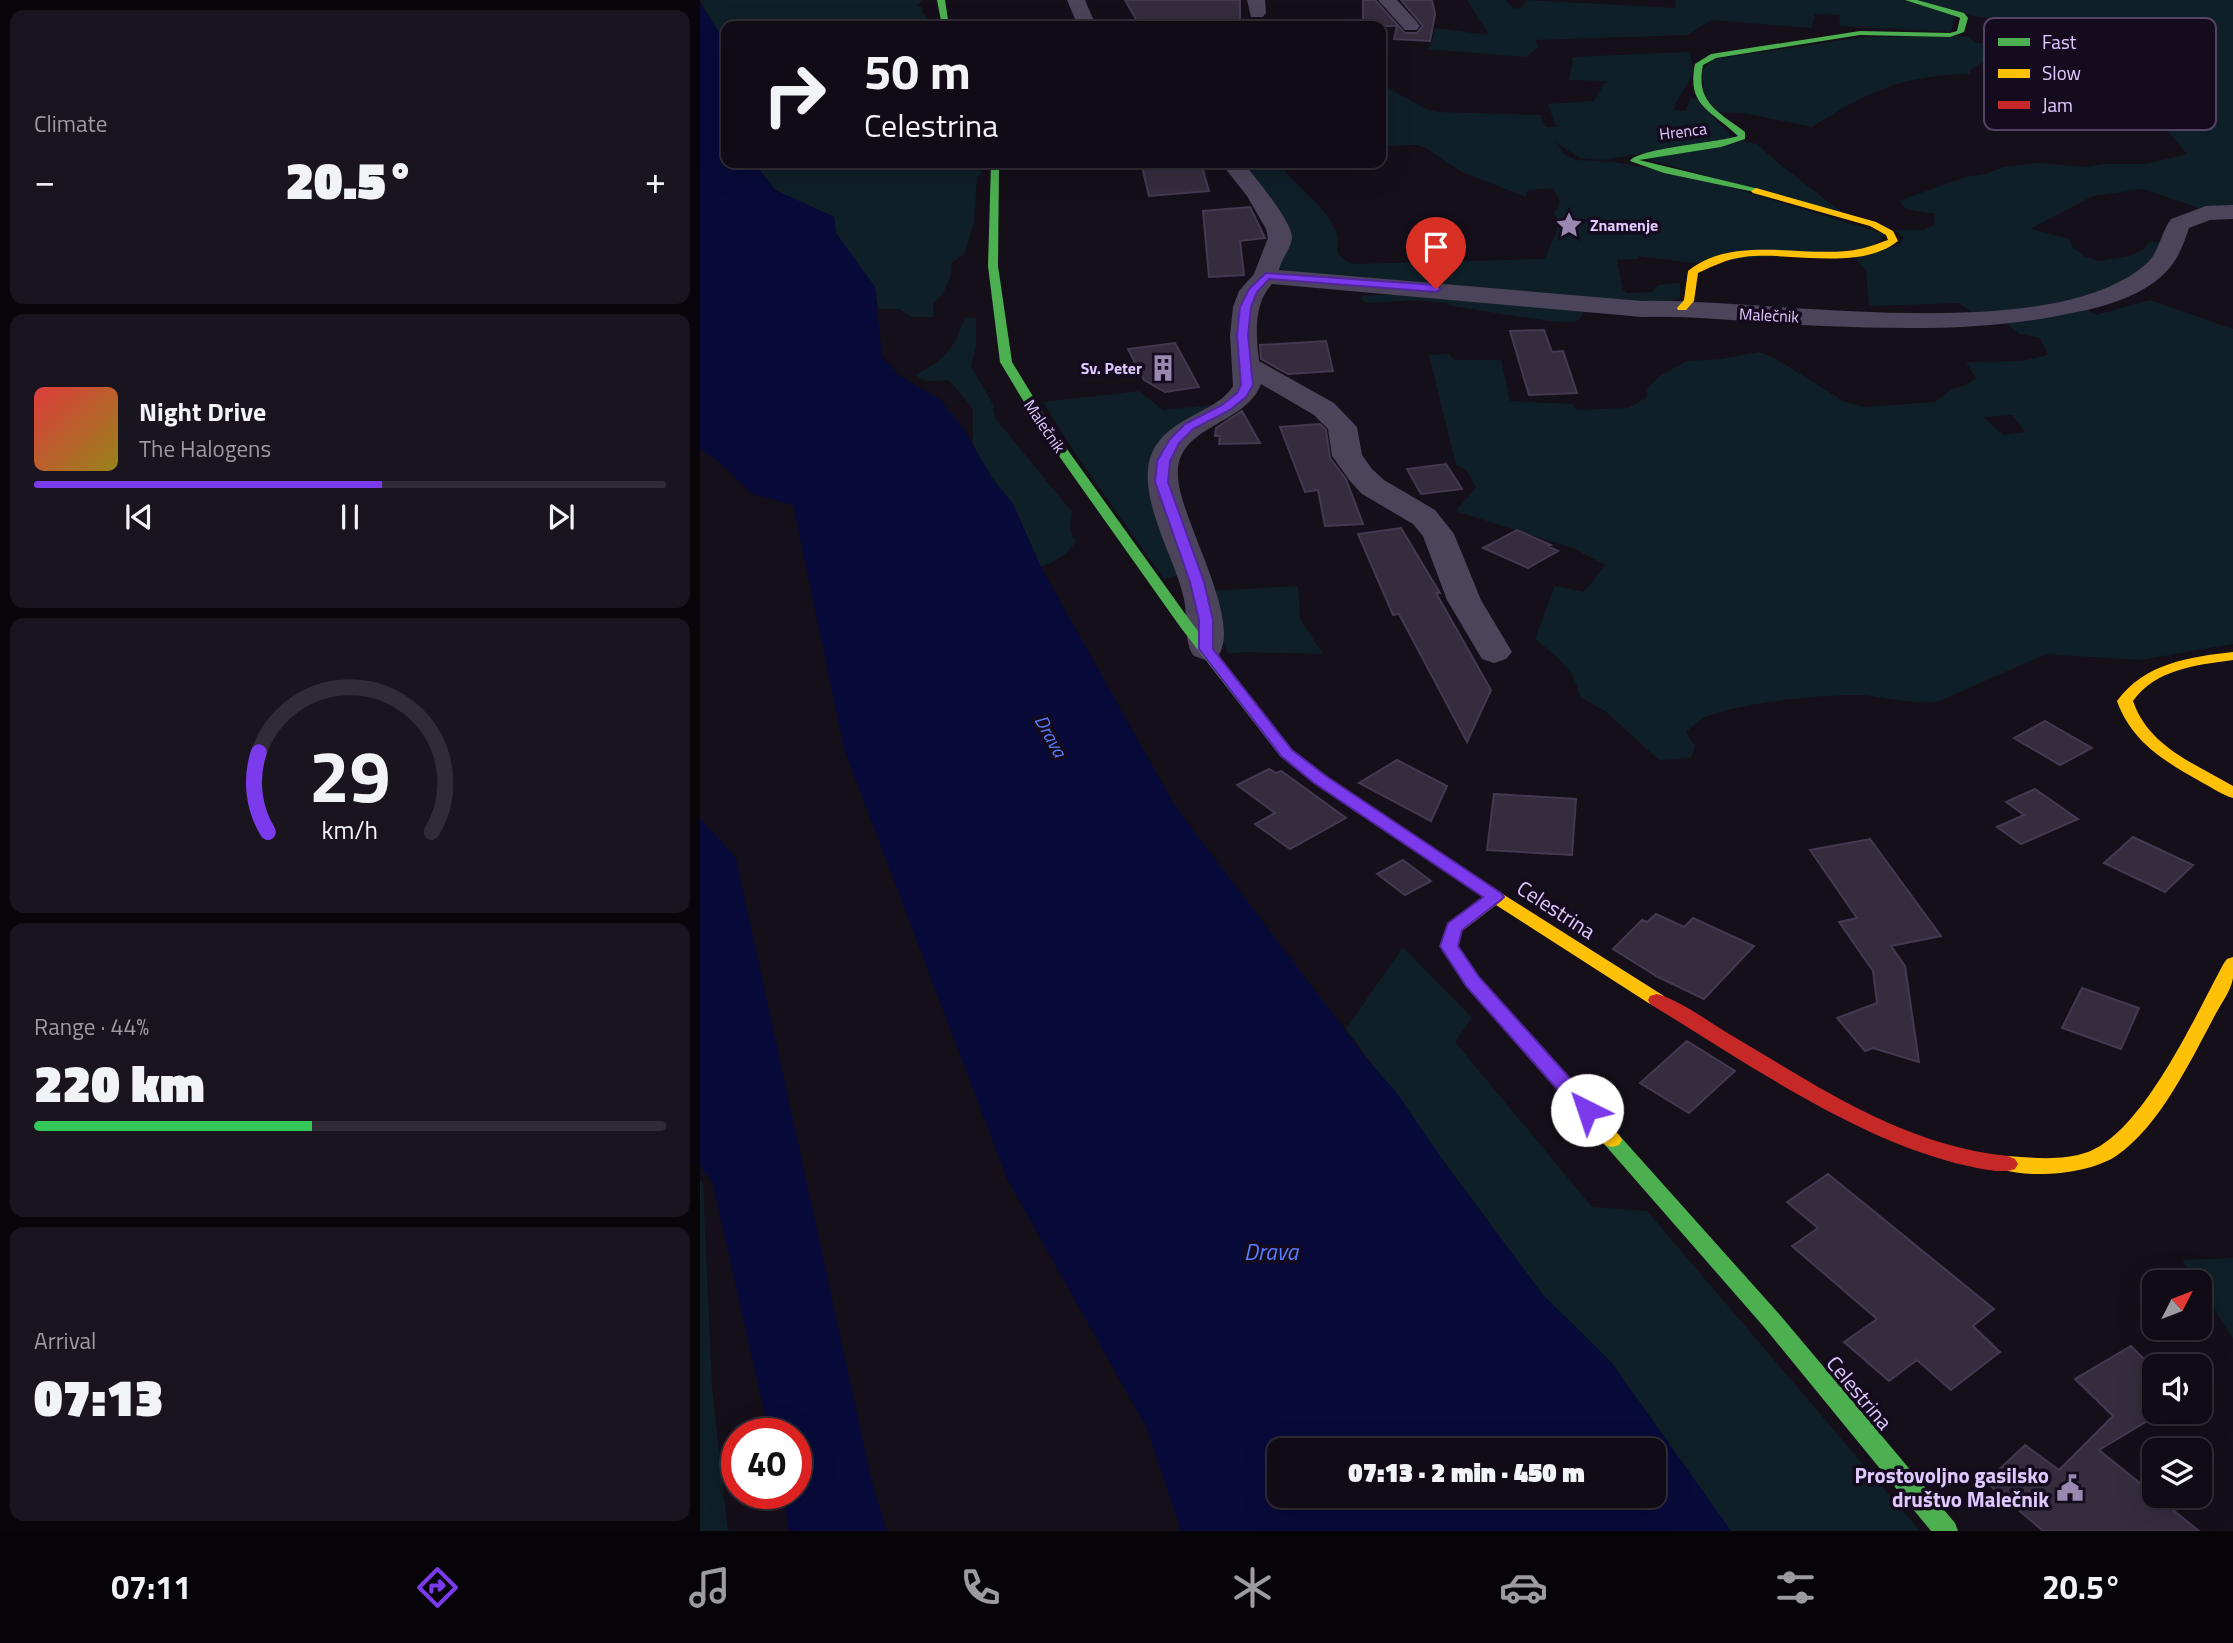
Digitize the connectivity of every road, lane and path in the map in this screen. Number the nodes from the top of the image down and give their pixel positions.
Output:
1 (942, 0) edge
2 (1076, 0) edge
3 (1387, 0) edge
4 (1909, 0) edge
5 (945, 21) edge
6 (1085, 21) edge
7 (1411, 26) dead end
8 (995, 168) edge
9 (1236, 168) edge
10 (2233, 212) edge
11 (1266, 276) junction
12 (1682, 308) junction
13 (1246, 365) junction
14 (1206, 649) junction
15 (1493, 652) dead end
16 (2233, 656) edge
17 (2233, 793) edge
18 (1495, 897) junction
19 (2233, 963) edge
20 (1946, 1531) edge

1 - 5 street
2 - 6 street
3 - 7 street
4 - 12 street, Hrenca
8 - 14 street, Malečnik
9 - 11 street
10 - 12 street, Malečnik
11 - 12 street, Malečnik
11 - 13 street
13 - 14 street
13 - 15 street
14 - 18 street, Malečnik
16 - 17 street
18 - 19 street, Celestrina
18 - 20 street, Celestrina

